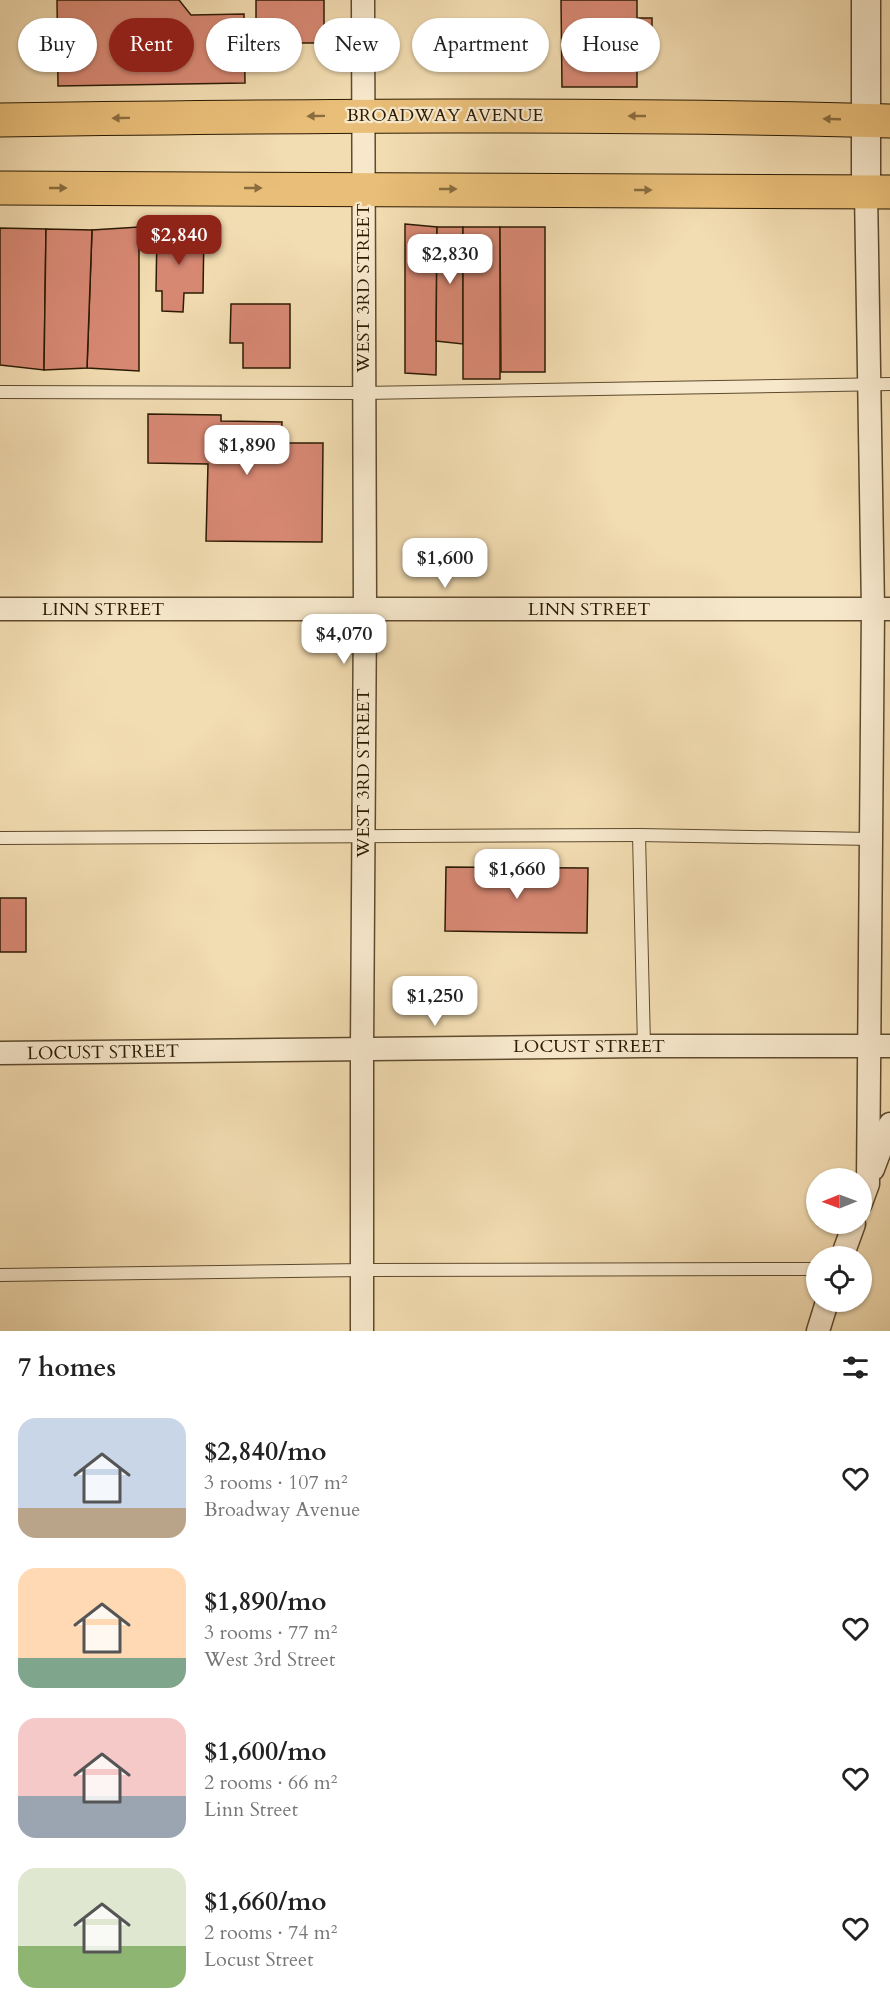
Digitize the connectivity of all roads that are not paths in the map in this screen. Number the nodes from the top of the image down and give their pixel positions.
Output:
1 (363, 0) edge
2 (866, 0) edge
3 (363, 115) junction
4 (0, 120) edge
5 (878, 121) edge
6 (0, 188) edge
7 (364, 188) junction
8 (878, 192) edge
9 (880, 384) edge
10 (0, 392) edge
11 (363, 393) junction
12 (0, 609) edge
13 (365, 609) junction
14 (881, 609) edge
15 (639, 835) junction
16 (363, 836) junction
17 (0, 838) edge
18 (871, 839) junction
19 (644, 1046) junction
20 (880, 1046) edge
21 (362, 1049) junction
22 (0, 1053) edge
23 (890, 1124) edge
24 (867, 1168) edge
25 (872, 1172) edge
26 (806, 1269) edge
27 (363, 1270) junction
28 (0, 1275) edge
29 (824, 1312) edge
30 (363, 1331) edge
31 (818, 1331) edge

1 - 3 street, WEST 3RD STREET
2 - 5 street
3 -> 4 highway, BROADWAY AVENUE
5 -> 3 highway, BROADWAY AVENUE
3 - 7 street, WEST 3RD STREET
5 - 8 street
6 -> 7 highway
7 -> 8 highway
7 - 11 street, WEST 3RD STREET
8 - 9 street
9 - 11 lane
9 - 14 street
10 - 11 lane
11 - 13 street, WEST 3RD STREET
12 - 13 street, LINN STREET
13 - 14 street, LINN STREET
13 - 16 street, WEST 3RD STREET
14 - 18 street
15 - 16 lane
15 - 18 lane
15 - 19 lane
16 - 17 lane
16 - 21 street, WEST 3RD STREET
18 - 20 street
19 - 20 street, LOCUST STREET
19 - 21 street, LOCUST STREET
20 - 24 street
21 - 22 street, LOCUST STREET
21 - 27 street, WEST 3RD STREET
23 - 25 street
26 - 27 lane
27 - 28 lane
27 - 30 street, WEST 3RD STREET
29 - 31 street

